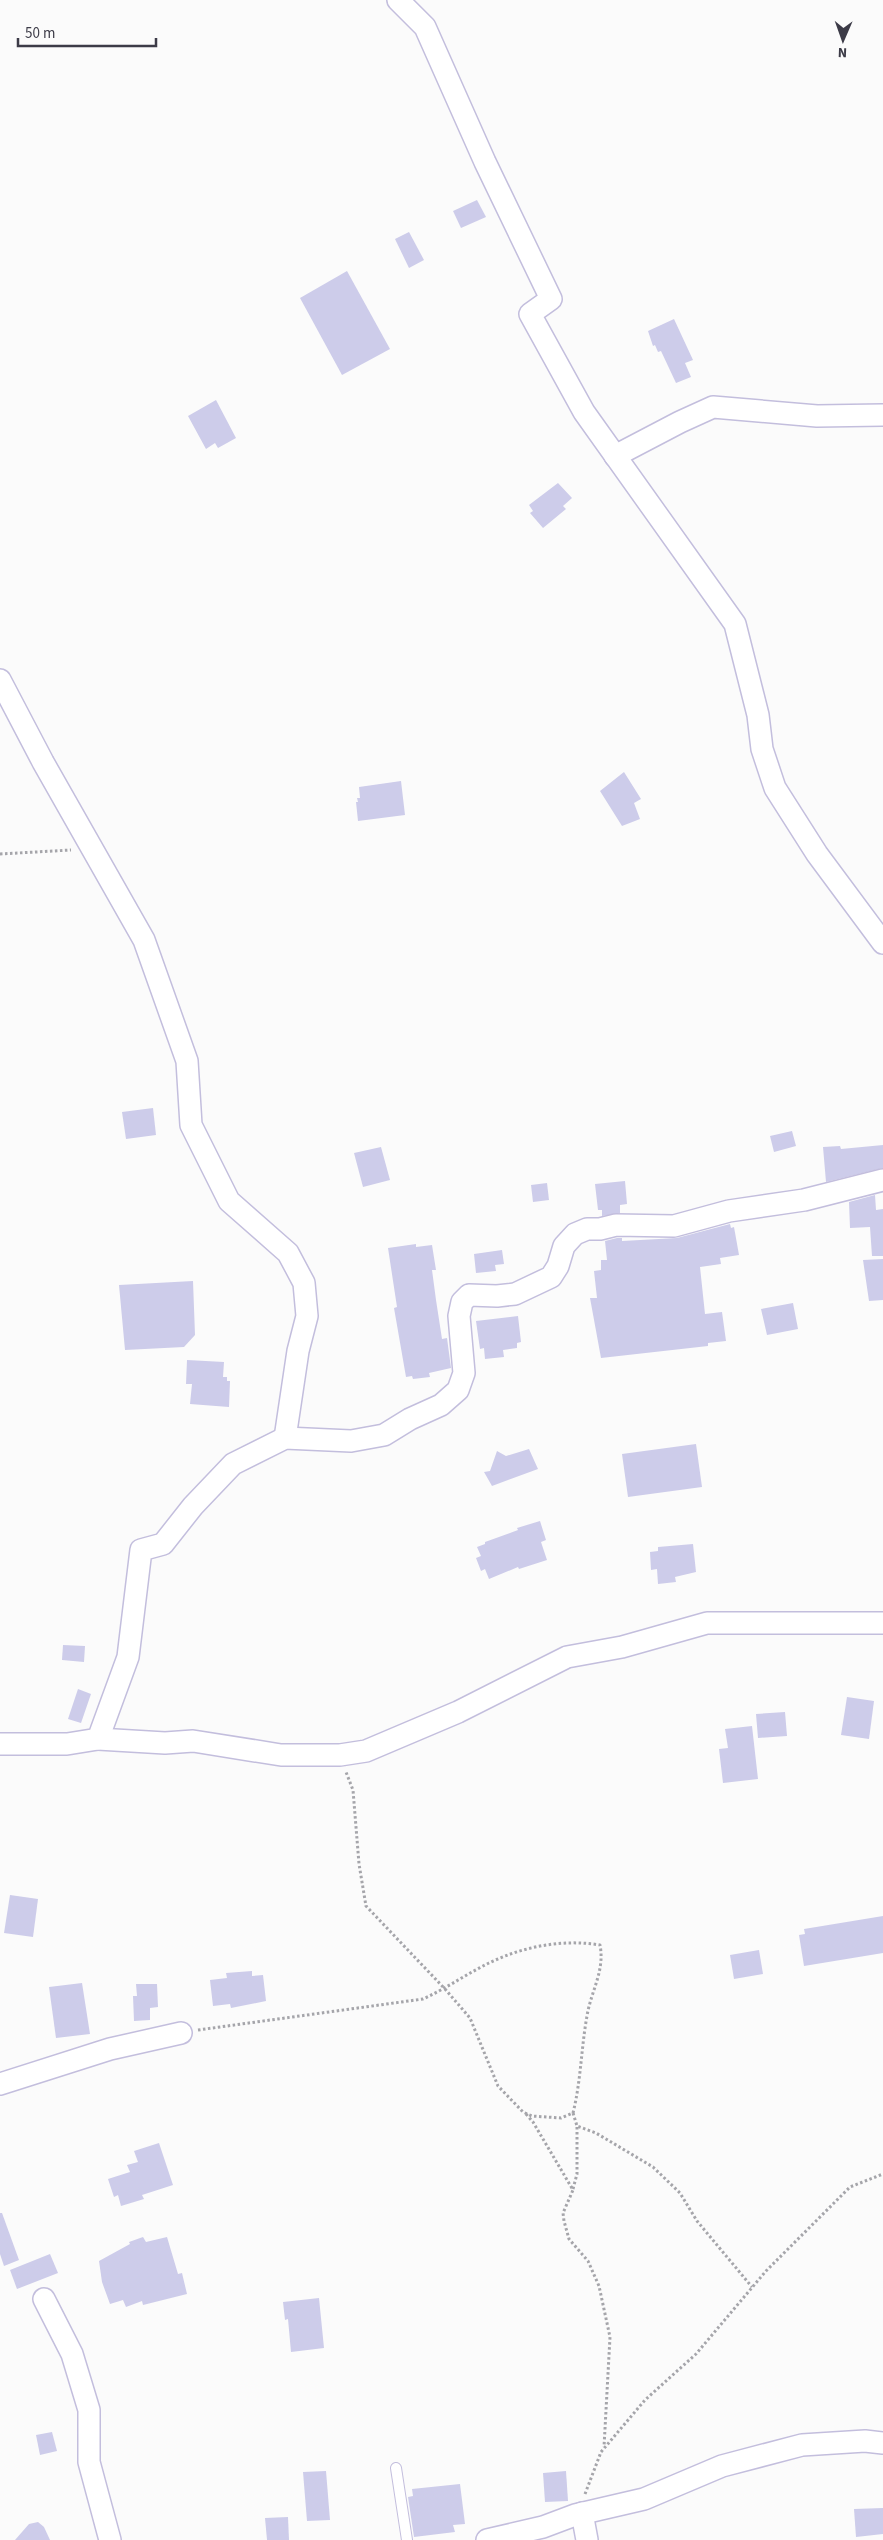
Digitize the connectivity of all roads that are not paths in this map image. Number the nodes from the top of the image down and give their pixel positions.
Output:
1 (398, 0) edge
2 (883, 414) edge
3 (615, 456) junction
4 (0, 680) edge
5 (883, 943) edge
6 (883, 1180) edge
7 (285, 1438) junction
8 (883, 1623) edge
9 (98, 1739) junction
10 (0, 1744) edge
11 (181, 2033) road end
12 (0, 2084) edge
13 (44, 2299) dead end
14 (883, 2443) edge
15 (396, 2468) dead end
16 (578, 2514) junction
17 (110, 2540) edge
18 (407, 2540) edge
19 (487, 2540) edge
20 (588, 2540) edge

1 - 3 street
2 - 3 street
3 - 5 street
4 - 7 street
6 - 7 street
7 - 9 street
8 - 9 street
9 - 10 street
11 - 12 street
13 - 17 street
14 - 16 street
15 - 18 lane
16 - 19 street
16 - 20 street

